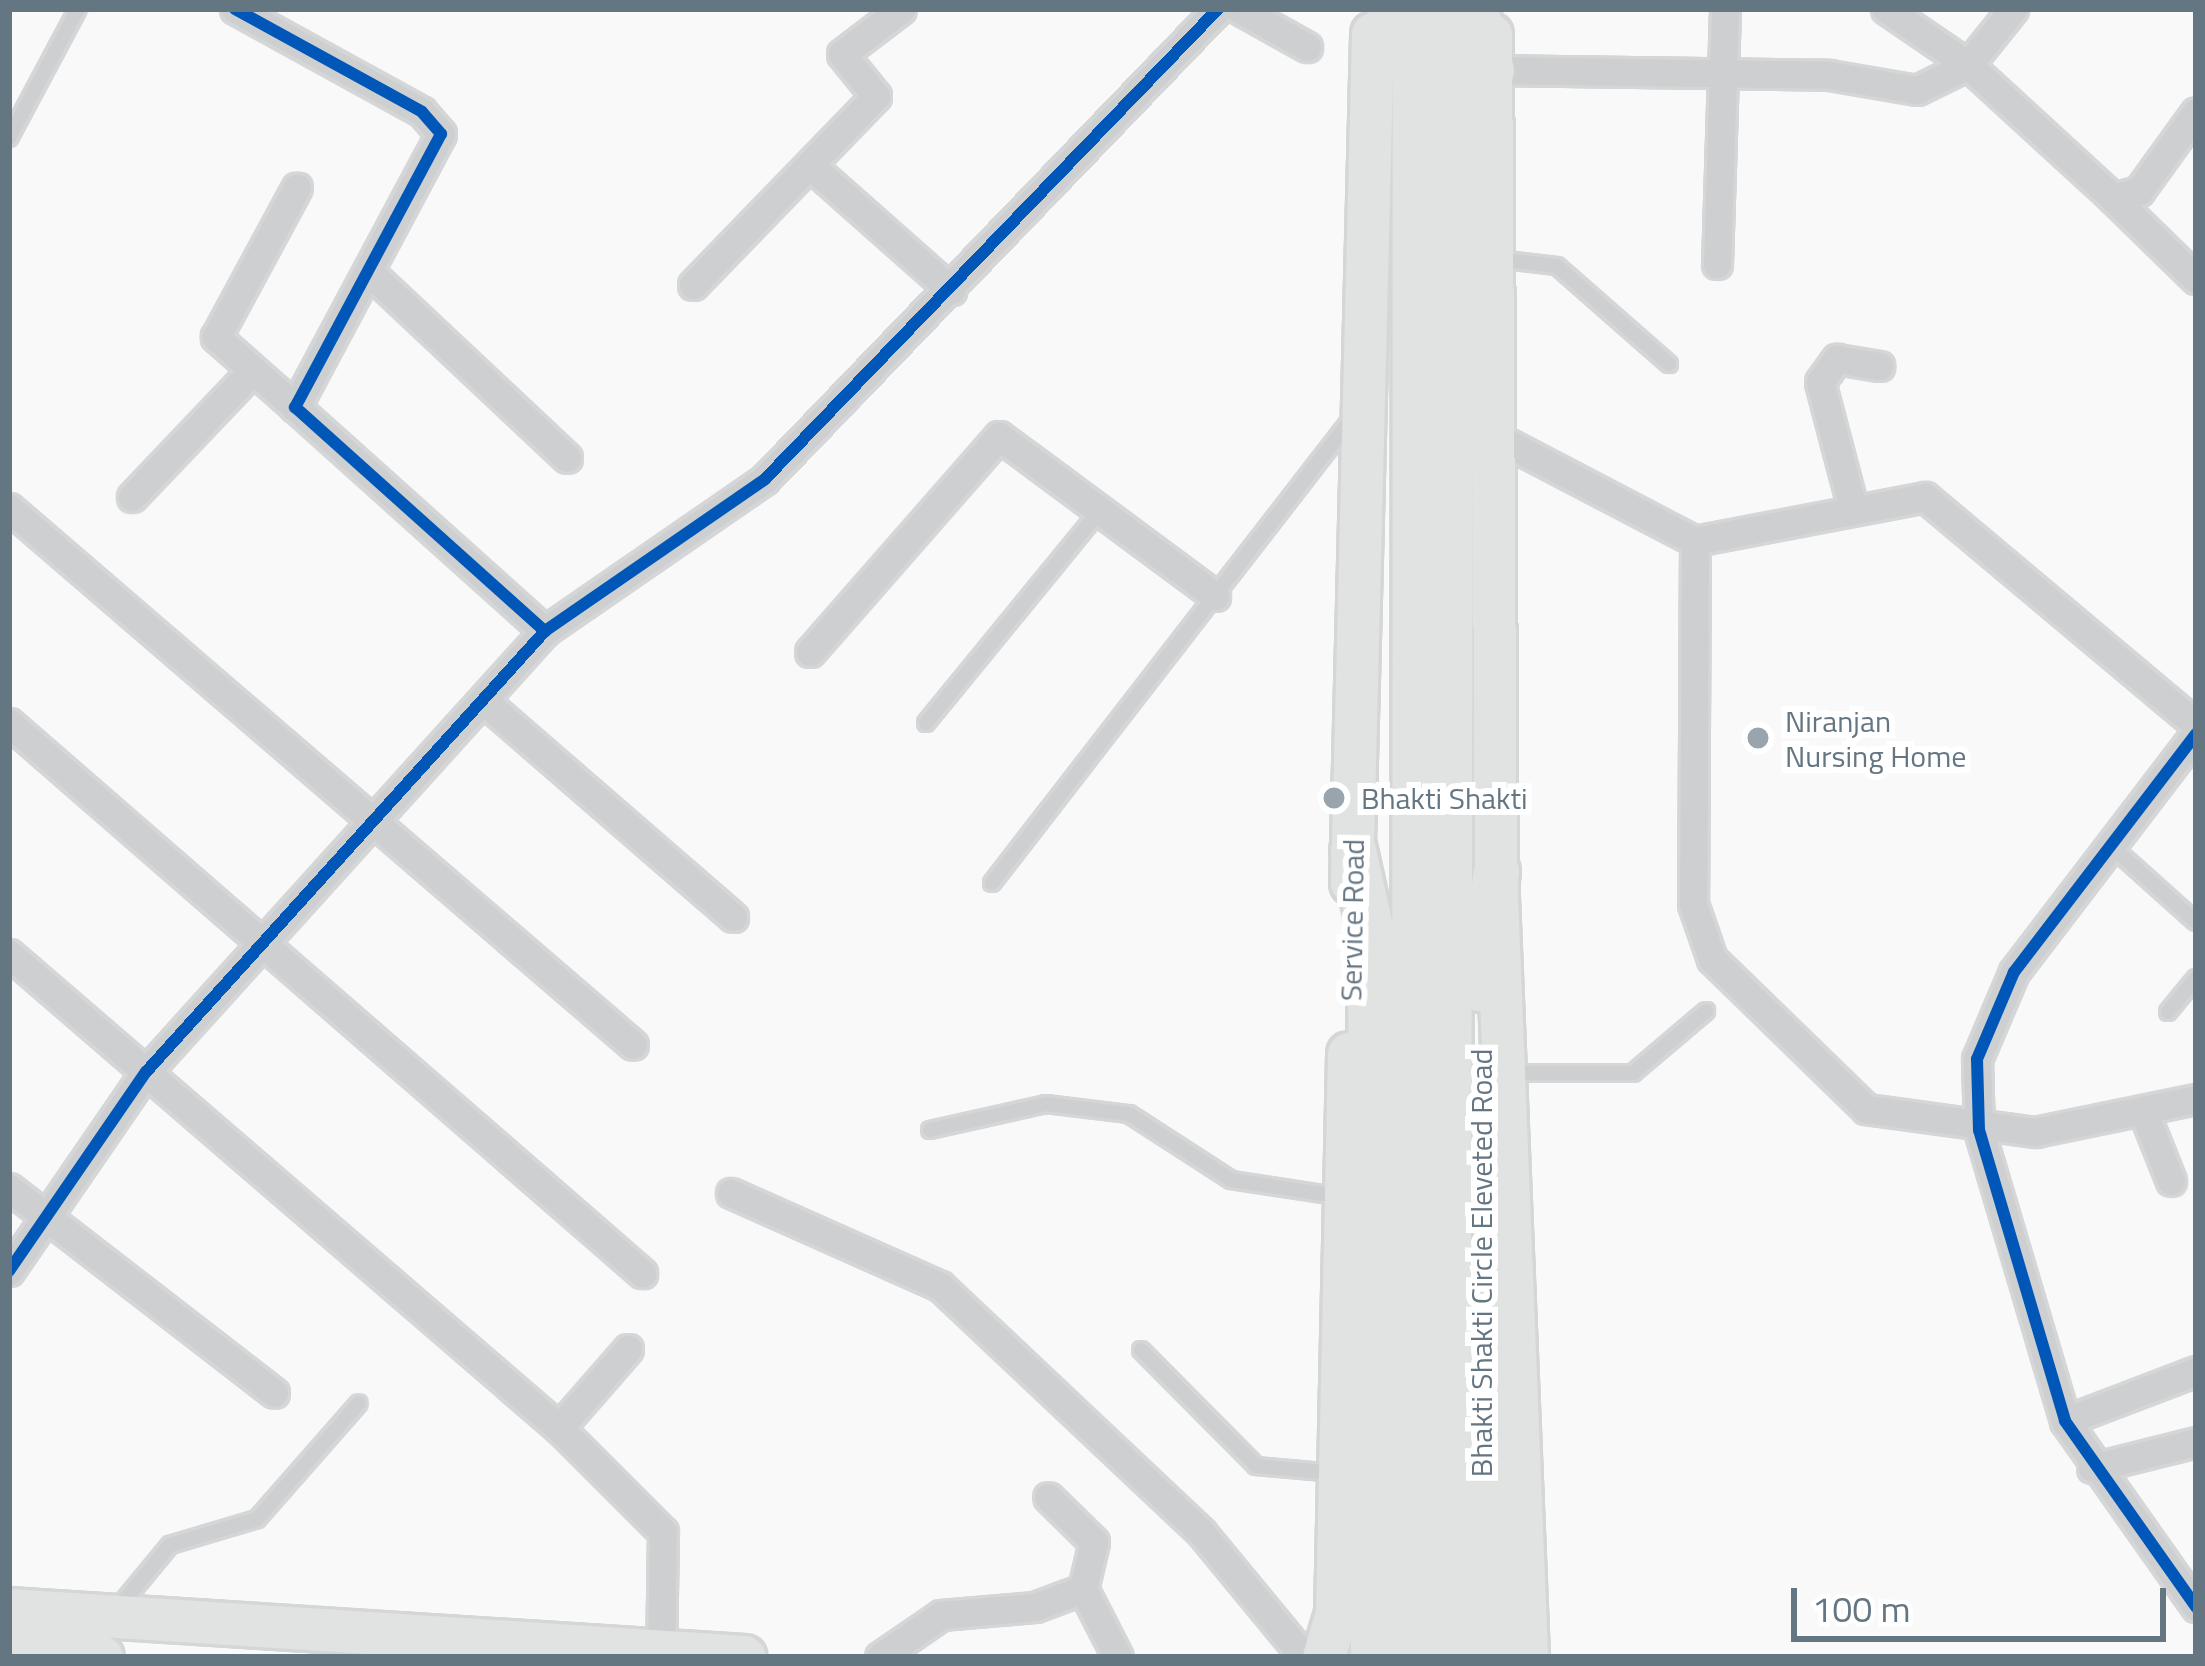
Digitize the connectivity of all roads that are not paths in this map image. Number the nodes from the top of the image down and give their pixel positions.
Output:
1 (78, 9) edge
2 (235, 9) edge
3 (901, 9) edge
4 (1217, 9) edge
5 (1239, 9) edge
6 (1373, 9) edge
7 (1392, 9) edge
8 (1415, 9) edge
9 (1451, 9) edge
10 (1475, 9) edge
11 (1490, 9) edge
12 (1725, 9) edge
13 (1886, 9) edge
14 (2013, 9) edge
15 (1307, 47) dead end
16 (1969, 64) junction
17 (1720, 73) junction
18 (1432, 74) junction
19 (2196, 112) edge
20 (9, 138) edge
21 (812, 166) junction
22 (297, 187) dead end
23 (2113, 198) junction
24 (1492, 259) junction
25 (1717, 264) dead end
26 (368, 271) junction
27 (2196, 279) edge
28 (693, 285) dead end
29 (950, 290) junction
30 (1669, 364) dead end
31 (1879, 366) dead end
32 (249, 374) junction
33 (1372, 394) junction
34 (295, 407) junction
35 (1492, 435) junction
36 (567, 458) dead end
37 (132, 497) dead end
38 (9, 508) edge
39 (1853, 508) junction
40 (1102, 509) junction
41 (1695, 541) junction
42 (1214, 596) junction
43 (545, 631) junction
44 (811, 652) dead end
45 (486, 703) junction
46 (9, 723) edge
47 (926, 724) dead end
48 (2196, 724) edge
49 (2196, 734) edge
50 (376, 822) junction
51 (2110, 846) junction
52 (1353, 850) junction
53 (1496, 872) junction
54 (992, 883) dead end
55 (733, 917) dead end
56 (2196, 922) edge
57 (264, 943) junction
58 (9, 954) edge
59 (2196, 978) edge
60 (1706, 1012) dead end
61 (2168, 1012) dead end
62 (633, 1045) dead end
63 (146, 1072) junction
64 (1512, 1073) junction
65 (2196, 1099) edge
66 (2144, 1113) junction
67 (930, 1130) dead end
68 (1979, 1130) junction
69 (2171, 1181) dead end
70 (9, 1188) edge
71 (730, 1192) dead end
72 (1347, 1198) junction
73 (44, 1222) junction
74 (9, 1271) edge
75 (642, 1273) dead end
76 (628, 1349) dead end
77 (1141, 1350) dead end
78 (2196, 1371) edge
79 (274, 1393) dead end
80 (359, 1403) dead end
81 (2065, 1421) junction
82 (559, 1428) junction
83 (2196, 1442) edge
84 (2092, 1468) junction
85 (1336, 1473) junction
86 (1048, 1497) dead end
87 (1083, 1589) junction
88 (2196, 1607) edge
89 (9, 1610) edge
90 (106, 1637) edge
91 (9, 1651) edge
92 (661, 1653) junction
93 (744, 1657) edge
94 (880, 1657) edge
95 (1118, 1657) edge
96 (1304, 1657) edge
97 (1324, 1657) edge
98 (1373, 1657) edge
99 (1414, 1657) edge
100 (1447, 1657) edge
101 (1487, 1657) edge
102 (1527, 1657) edge

1 - 20 lane
2 - 26 street
3 - 21 street
4 - 29 street
5 - 15 street
6 - 18 main road, Service Road
7 - 18 highway
8 - 18 highway
9 - 18 highway
10 - 18 highway
11 - 18 main road
12 - 17 street
13 - 16 street
14 - 16 street
16 - 17 street
16 - 23 street
17 - 18 street
17 - 25 street
18 - 24 main road
18 - 33 main road, Service Road
18 - 99 highway
18 - 100 highway
19 - 23 street
21 - 28 street
21 - 29 street
22 - 32 street
23 - 27 street
24 - 30 lane
24 - 35 main road
26 - 34 street
26 - 36 street
29 - 43 street
31 - 39 street
32 - 34 street
32 - 37 street
33 - 42 lane
33 - 52 main road, Service Road
34 - 43 street
35 - 41 street
35 - 53 main road
38 - 50 street
39 - 41 street
39 - 48 street
40 - 42 street
40 - 44 street
40 - 47 lane
41 - 68 street
42 - 54 lane
43 - 45 street
45 - 50 street
45 - 55 street
46 - 57 street
49 - 51 street
50 - 57 street
50 - 62 street
51 - 56 lane
51 - 68 street
52 - 72 main road, Service Road
52 - 98 highway
53 - 64 main road
53 - 101 highway, Bhakti Shakti Circle Eleveted Road
57 - 63 street
57 - 75 street
58 - 63 street
59 - 61 lane
60 - 64 lane
63 - 73 street
63 - 82 street
64 - 102 main road
65 - 66 street
66 - 68 street
66 - 69 street
67 - 72 lane
68 - 81 street
70 - 73 street
71 - 96 street
72 - 85 main road, Service Road
73 - 74 street
73 - 79 street
76 - 82 street
77 - 85 lane
78 - 81 street
80 - 90 lane
81 - 84 street
82 - 92 street
83 - 84 street
84 - 88 street
85 - 97 main road, Service Road
86 - 87 street
87 - 94 street
87 - 95 street
89 - 90 main road
90 - 91 main road
90 - 92 main road
92 - 93 main road

